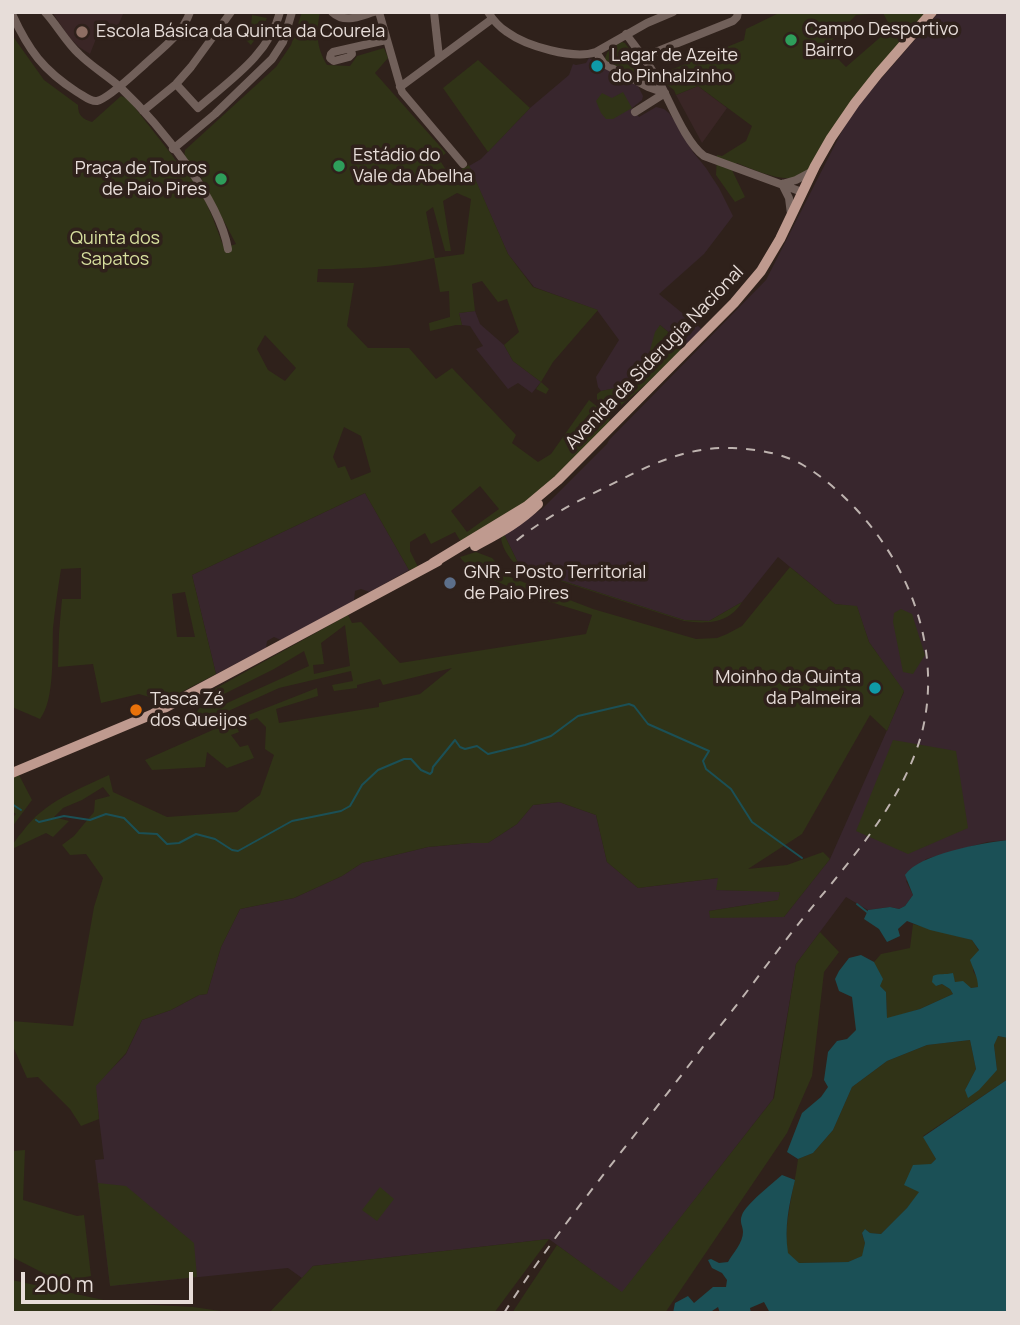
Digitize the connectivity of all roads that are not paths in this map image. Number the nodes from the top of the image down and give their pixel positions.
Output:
1 (21, 12) edge
2 (45, 12) edge
3 (190, 12) edge
4 (280, 12) edge
5 (292, 12) edge
6 (332, 12) edge
7 (377, 12) edge
8 (434, 12) edge
9 (673, 12) edge
10 (738, 12) edge
11 (932, 12) edge
12 (228, 13) edge
13 (12, 14) edge
14 (490, 15) edge
15 (626, 34) junction
16 (386, 40) junction
17 (351, 49) dead end
18 (596, 52) junction
19 (439, 57) junction
20 (643, 57) junction
21 (658, 79) junction
22 (176, 84) junction
23 (119, 86) junction
24 (646, 86) junction
25 (400, 87) junction
26 (665, 93) junction
27 (143, 111) junction
28 (173, 149) junction
29 (463, 164) dead end
30 (813, 171) junction
31 (782, 184) junction
32 (802, 192) junction
33 (790, 218) junction
34 (228, 249) dead end
35 (12, 773) edge

1 - 13 street
2 - 23 street
3 - 23 street
4 - 22 street
5 - 28 street
6 - 7 street
7 - 16 street
8 - 19 street
9 - 15 street
10 - 20 street
11 - 30 main road, Avenida da Siderugia Nacional
12 - 22 street
13 - 23 street
14 - 18 street
14 - 19 street
15 - 18 street
15 - 20 street
16 - 17 street
16 - 25 street
18 - 24 street
19 - 25 street
20 - 21 street
21 - 24 street
21 - 26 street
22 - 27 street
23 - 27 street
24 - 26 street
24 - 26 street
25 - 29 street
26 - 31 street
27 - 28 street
28 - 34 street
30 - 31 street
30 - 32 main road, Avenida da Siderugia Nacional
31 - 32 street
31 - 33 street
32 - 33 main road, Avenida da Siderugia Nacional
33 - 35 main road, Avenida da Siderugia Nacional

